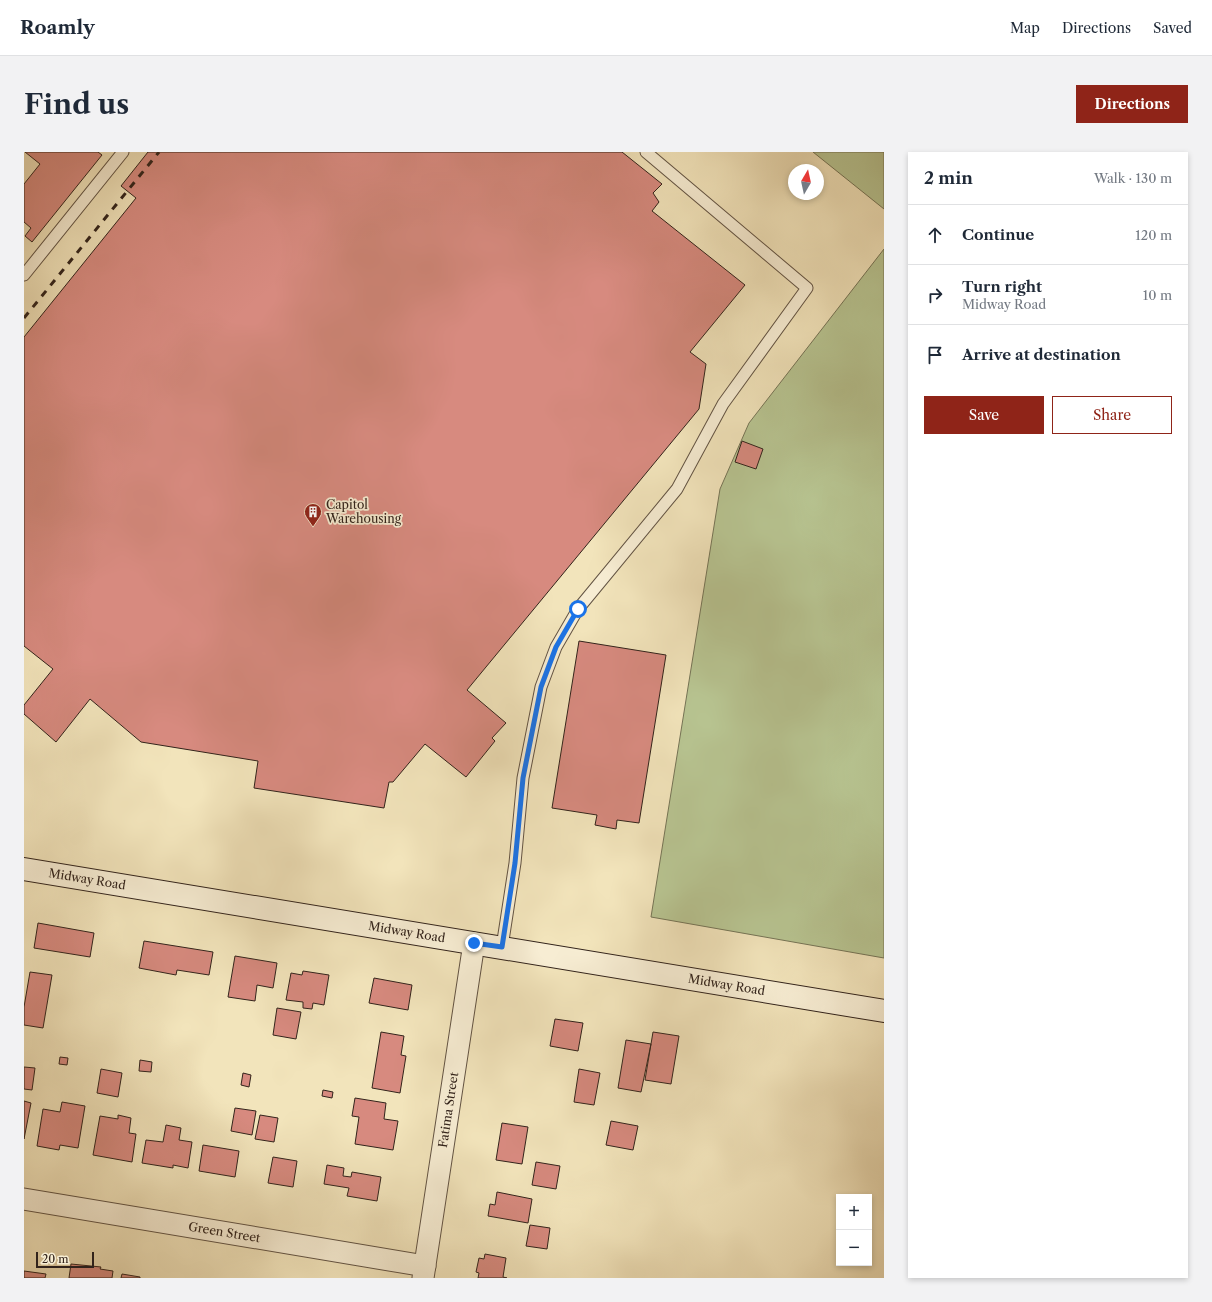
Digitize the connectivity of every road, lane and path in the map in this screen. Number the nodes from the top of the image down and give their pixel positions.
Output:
1 (123, 152) edge
2 (646, 152) edge
3 (24, 275) edge
4 (24, 869) edge
5 (474, 943) junction
6 (502, 947) junction
7 (884, 1011) edge
8 (24, 1199) edge
9 (424, 1272) edge

1 - 3 lane
2 - 6 lane
4 - 5 main road, Midway Road
5 - 6 main road, Midway Road
5 - 9 street, Fatima Street
6 - 7 main road, Midway Road
8 - 9 street, Green Street

